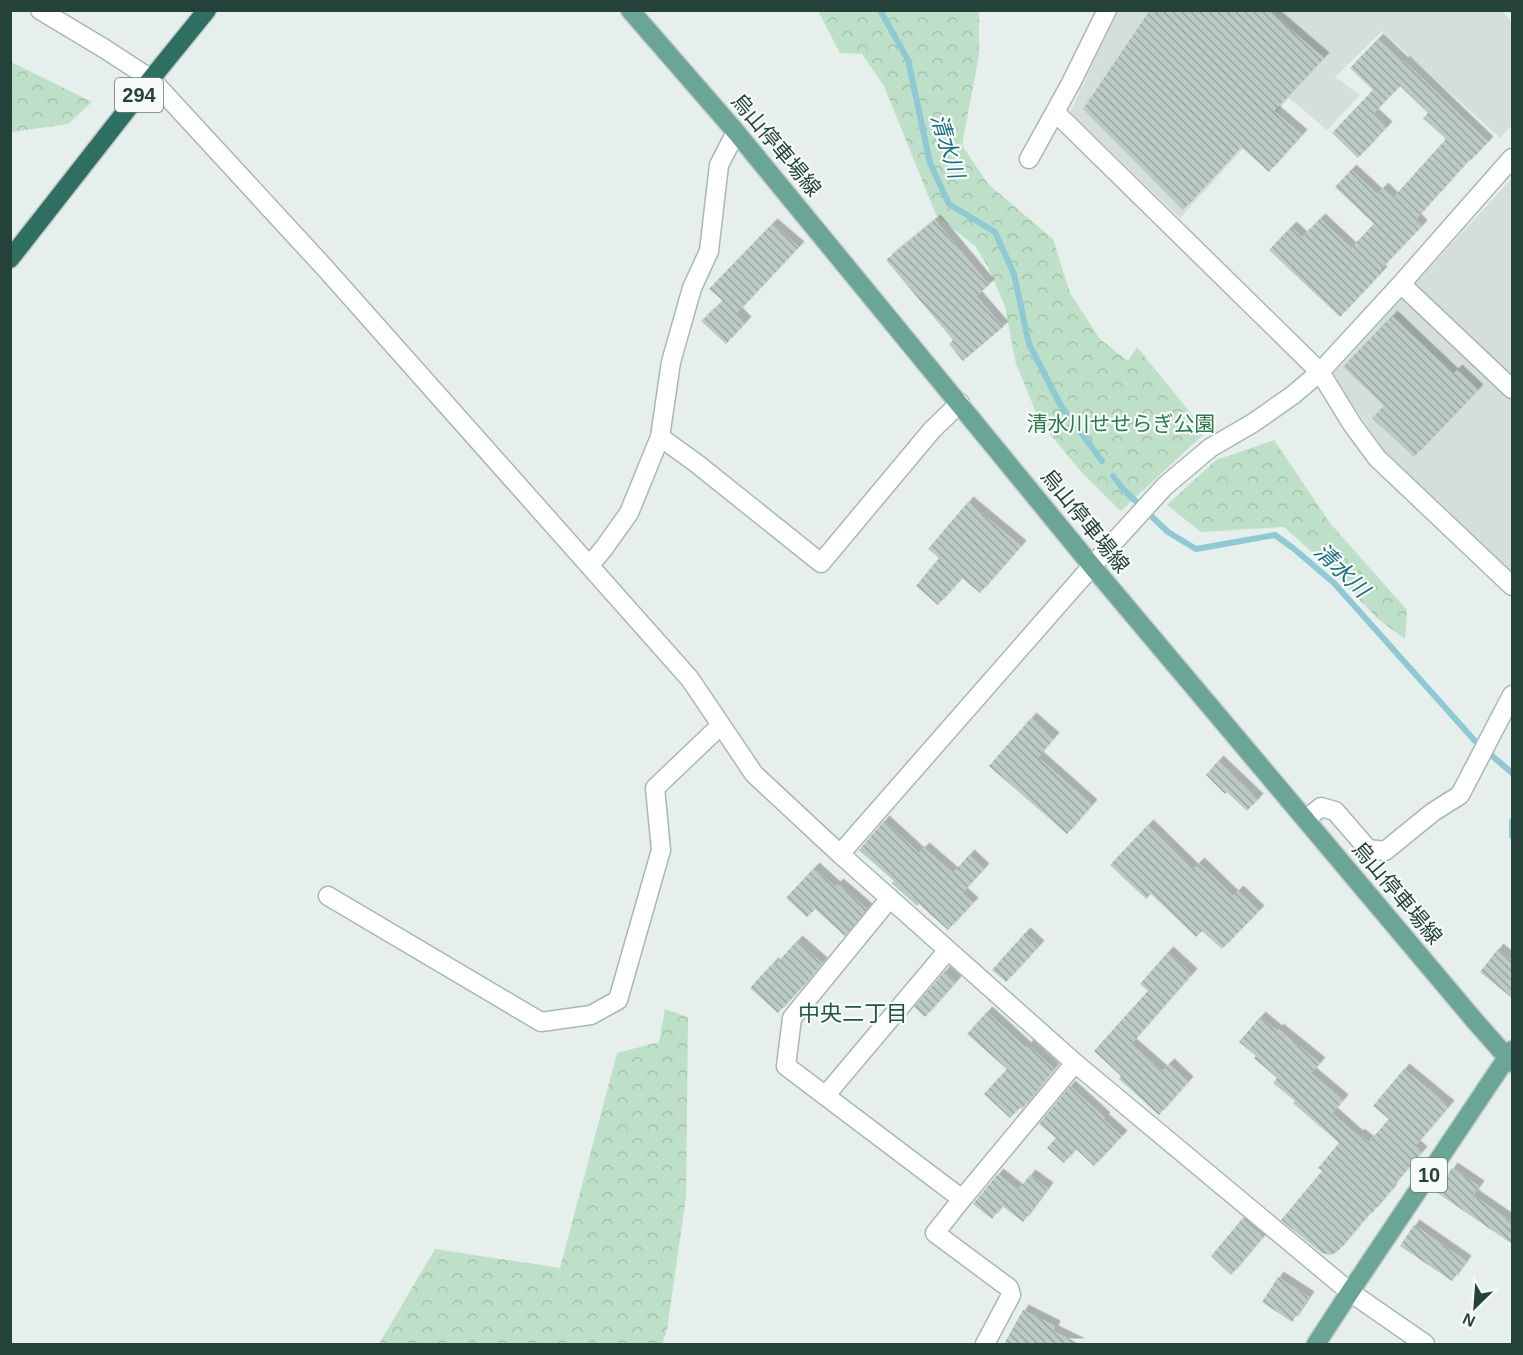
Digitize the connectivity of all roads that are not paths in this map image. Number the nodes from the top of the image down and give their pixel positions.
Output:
1 (40, 10) edge
2 (207, 10) edge
3 (630, 10) edge
4 (1107, 10) edge
5 (151, 79) junction
6 (1055, 112) junction
7 (736, 132) junction
8 (1512, 158) edge
9 (1029, 159) dead end
10 (10, 260) edge
11 (1401, 284) junction
12 (1320, 372) junction
13 (1512, 389) edge
14 (960, 403) junction
15 (660, 437) junction
16 (590, 565) junction
17 (1092, 566) junction
18 (1512, 586) edge
19 (1512, 695) edge
20 (721, 725) junction
21 (1306, 819) junction
22 (840, 854) junction
23 (328, 896) dead end
24 (890, 898) junction
25 (948, 950) junction
26 (1511, 1057) edge
27 (1075, 1063) junction
28 (825, 1096) junction
29 (962, 1199) junction
30 (1350, 1292) junction
31 (985, 1344) edge
32 (1316, 1344) edge
33 (1425, 1344) edge

1 - 5 street
2 - 5 highway, 294
3 - 7 main road, 烏山停車場線
4 - 6 street
5 - 10 highway, 294
5 - 16 street
6 - 9 street
6 - 12 street
7 - 14 main road, 烏山停車場線
7 - 15 street
8 - 11 street
11 - 12 street
11 - 13 street
12 - 17 street
12 - 18 street
14 - 15 street
14 - 17 main road, 烏山停車場線
15 - 16 street
16 - 20 street
17 - 21 main road, 烏山停車場線
17 - 22 street
19 - 21 street
20 - 22 street
20 - 23 street
21 - 26 main road, 烏山停車場線
22 - 24 street
24 - 25 street
24 - 28 street
25 - 27 street
25 - 28 street
26 - 30 main road, 10
27 - 29 street
27 - 30 street
28 - 29 street
29 - 31 street
30 - 32 main road, 10
30 - 33 street

